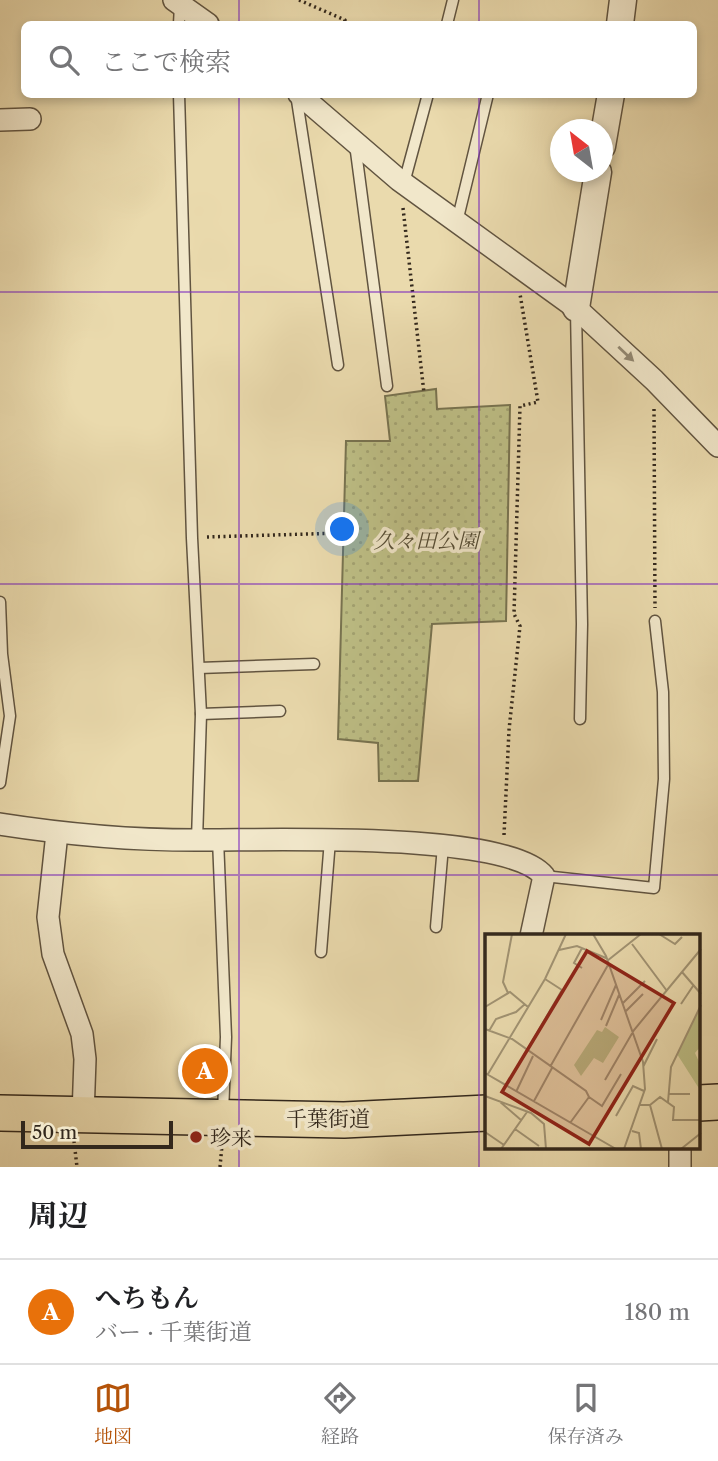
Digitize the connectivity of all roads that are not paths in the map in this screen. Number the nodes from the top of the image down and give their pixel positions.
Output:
1 (453, 0) edge
2 (623, 0) edge
3 (178, 10) edge
4 (202, 21) edge
5 (448, 21) edge
6 (620, 21) edge
7 (179, 98) edge
8 (299, 98) edge
9 (303, 98) edge
10 (427, 98) edge
11 (487, 98) edge
12 (610, 98) edge
13 (30, 119) dead end
14 (607, 119) edge
15 (0, 120) edge
16 (355, 142) junction
17 (402, 181) junction
18 (596, 182) edge
19 (457, 222) junction
20 (576, 307) junction
21 (338, 365) dead end
22 (387, 386) dead end
23 (718, 446) edge
24 (0, 602) edge
25 (655, 621) road end
26 (314, 664) dead end
27 (200, 668) junction
28 (280, 710) dead end
29 (201, 714) junction
30 (580, 719) dead end
31 (0, 783) edge
32 (0, 824) edge
33 (57, 833) junction
34 (218, 839) junction
35 (330, 839) junction
36 (197, 840) junction
37 (443, 846) junction
38 (544, 876) junction
39 (436, 927) dead end
40 (531, 934) edge
41 (321, 952) dead end
42 (718, 1102) edge
43 (700, 1103) edge
44 (0, 1113) edge
45 (485, 1113) edge
46 (83, 1115) junction
47 (223, 1117) junction

1 - 5 lane
2 - 6 street
3 - 4 street
7 - 27 lane
8 - 21 lane
9 - 16 street
10 - 17 lane
11 - 19 lane
12 - 14 street
13 - 15 street
16 - 17 street
16 - 22 lane
17 - 19 street
18 - 20 street
19 - 20 street
20 -> 23 street
20 - 30 lane
24 - 31 lane
25 - 38 lane
26 - 27 lane
27 - 29 lane
28 - 29 lane
29 - 36 lane
32 - 33 street
33 - 36 street
33 - 46 street
34 - 35 street
34 - 36 street
34 - 47 lane
35 - 37 street
35 - 41 lane
37 - 38 street
37 - 39 lane
38 - 40 street
42 - 43 highway
44 - 46 highway, 千葉街道
45 - 47 highway, 千葉街道
46 - 47 highway, 千葉街道

